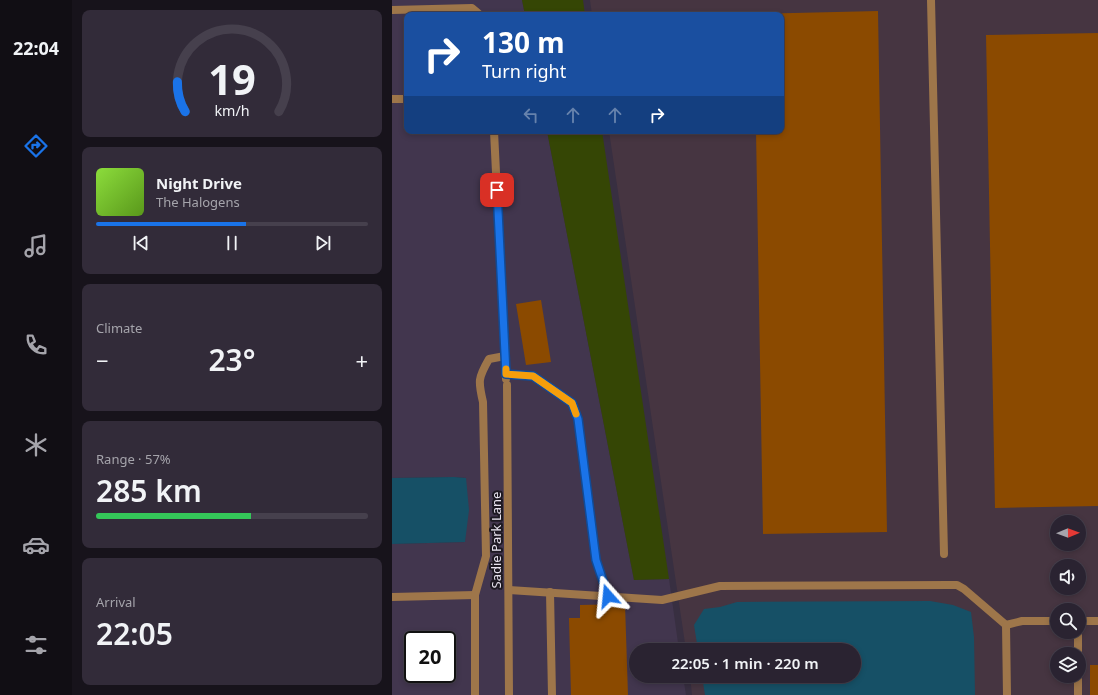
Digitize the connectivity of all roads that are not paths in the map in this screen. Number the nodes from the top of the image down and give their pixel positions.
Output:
1 (931, 0) edge
2 (392, 10) edge
3 (477, 12) edge
4 (392, 99) edge
5 (404, 99) edge
6 (494, 134) edge
7 (505, 356) junction
8 (506, 374) junction
9 (944, 554) dead end
10 (508, 590) junction
11 (550, 592) junction
12 (475, 595) junction
13 (608, 596) junction
14 (392, 597) edge
15 (1050, 621) edge
16 (1086, 621) edge
17 (1098, 621) edge
18 (1006, 625) junction
19 (1078, 683) edge
20 (475, 695) edge
21 (509, 695) edge
22 (552, 695) edge
23 (1007, 695) edge
24 (1078, 695) edge

1 - 9 street
2 - 3 street
4 - 5 street
6 - 7 street, Sadie Park Lane
7 - 8 street, Sadie Park Lane
7 - 12 street
8 - 10 street, Sadie Park Lane
8 - 13 street
10 - 11 street
10 - 21 street, Sadie Park Lane
11 - 13 street
11 - 22 street
12 - 14 street
12 - 20 street
13 - 18 street
15 - 18 street
16 - 17 street
18 - 23 street
19 - 24 street

